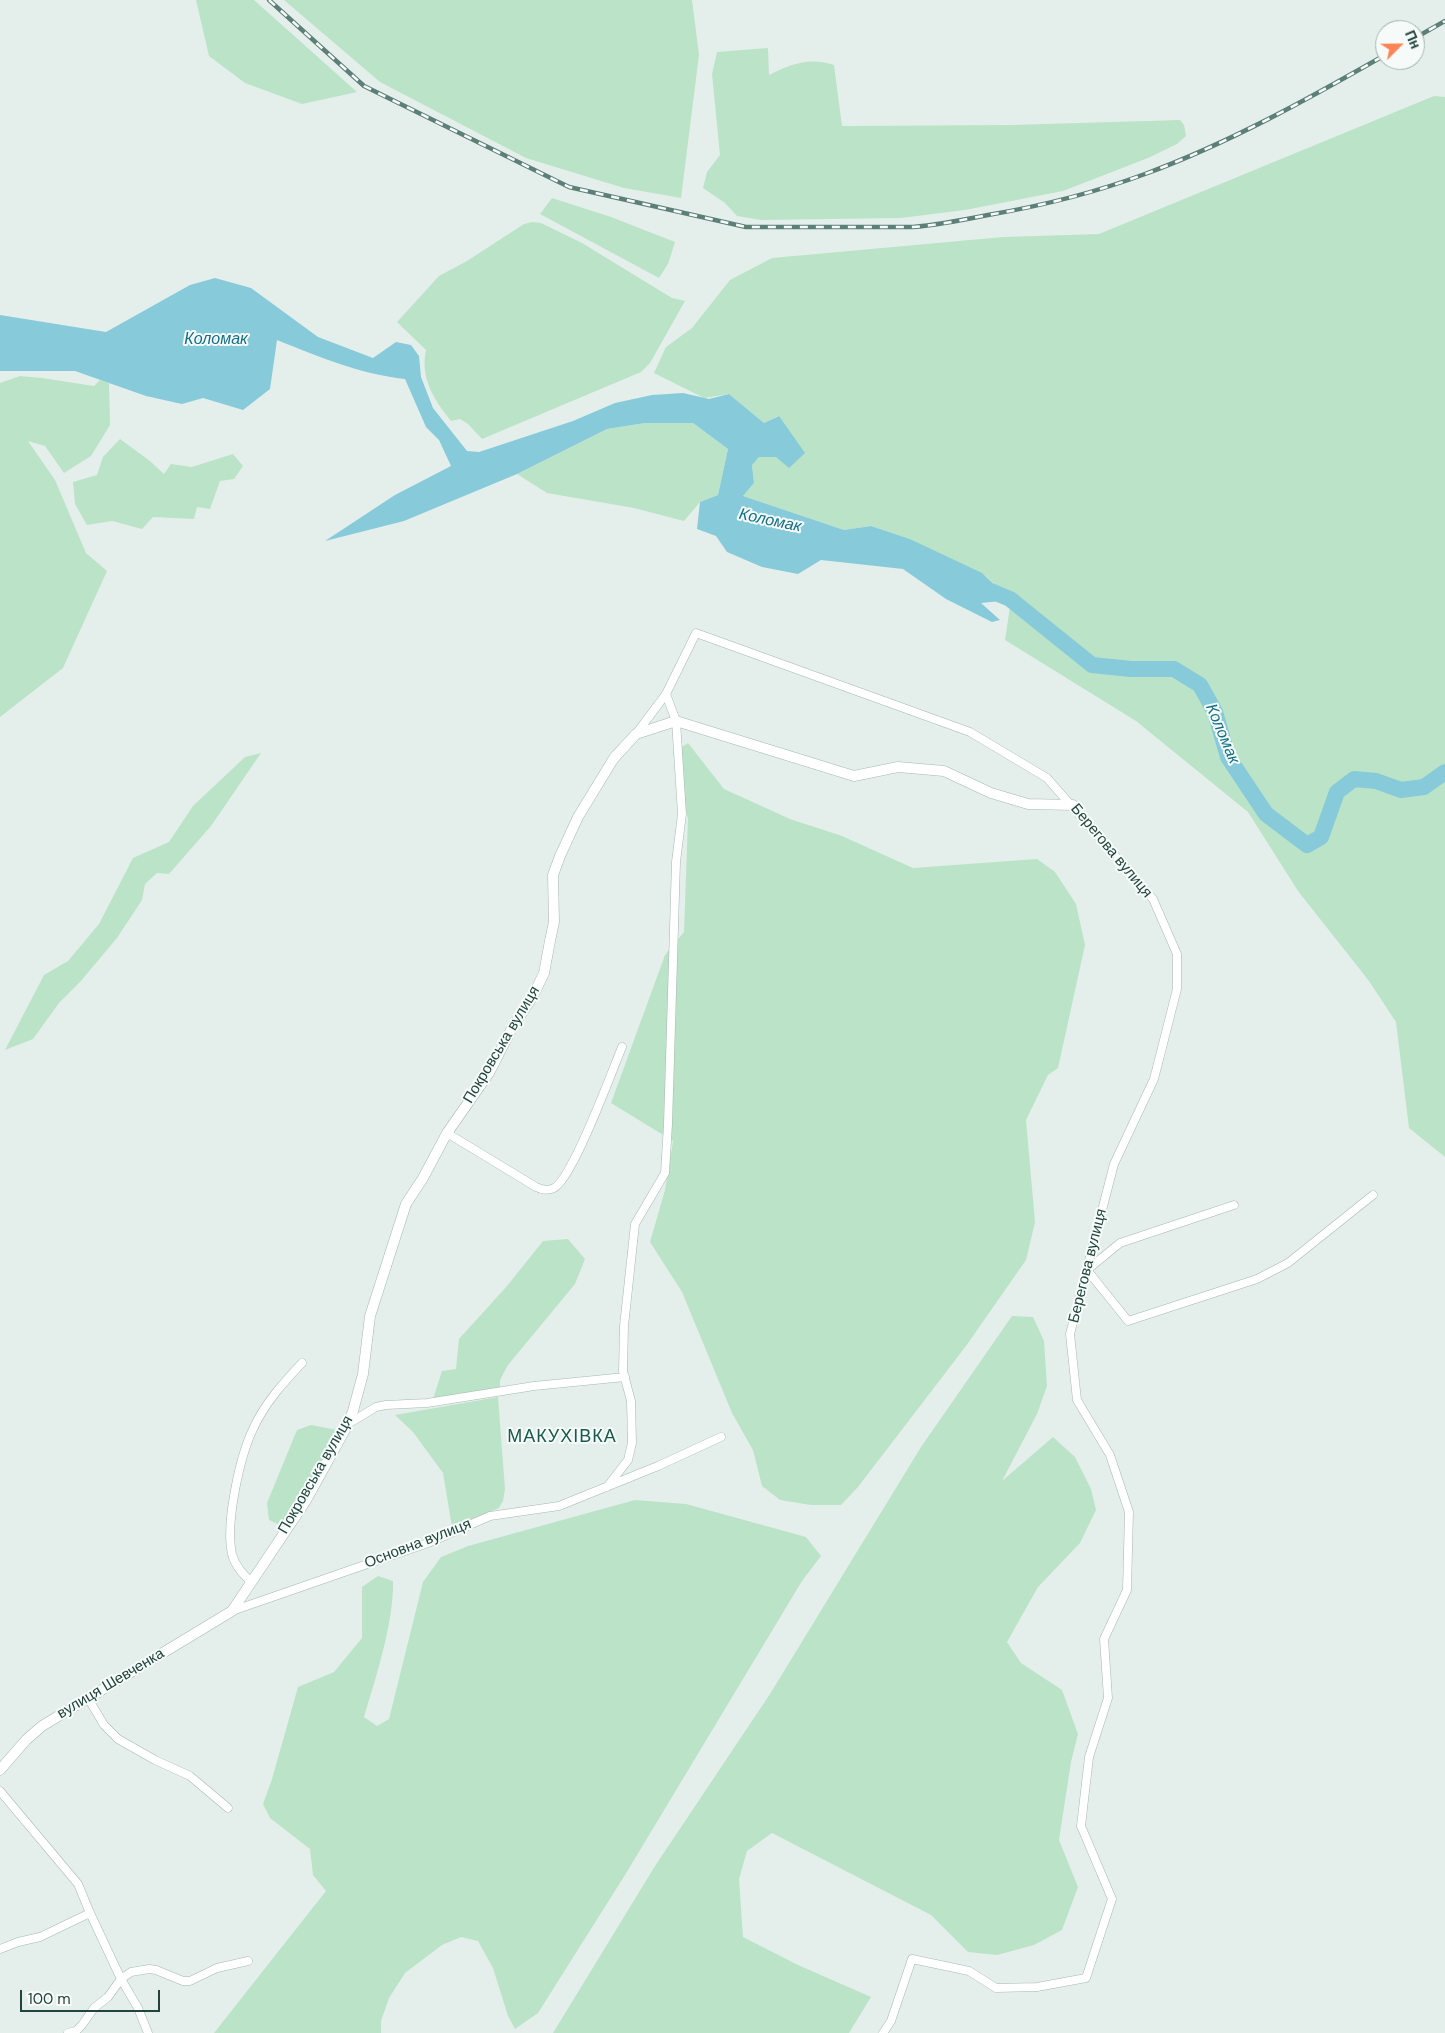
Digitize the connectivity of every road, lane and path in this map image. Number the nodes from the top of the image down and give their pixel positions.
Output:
1 (696, 633) joint
2 (666, 694) junction
3 (676, 721) junction
4 (636, 734) junction
5 (1073, 805) junction
6 (622, 1047) dead end
7 (447, 1133) junction
8 (1373, 1195) dead end
9 (1234, 1205) dead end
10 (1087, 1270) junction
11 (302, 1362) dead end
12 (624, 1377) junction
13 (348, 1424) junction
14 (721, 1437) dead end
15 (607, 1487) junction
16 (251, 1582) junction
17 (232, 1611) junction
18 (88, 1698) junction
19 (0, 1770) edge
20 (0, 1791) edge
21 (228, 1808) dead end
22 (90, 1912) junction
23 (0, 1949) edge
24 (248, 1961) dead end
25 (121, 1979) junction
26 (68, 2033) edge
27 (148, 2033) edge
28 (883, 2033) edge

1 - 2 street, Покровська вулиця
1 - 5 street, Берегова вулиця
2 - 3 street
2 - 4 street, Покровська вулиця
3 - 4 street
3 - 5 street
3 - 12 street
4 - 7 street, Покровська вулиця
5 - 10 street, Берегова вулиця
6 - 7 street
7 - 13 street, Покровська вулиця
8 - 10 street
9 - 10 street
10 - 28 street, Берегова вулиця
11 - 16 street
12 - 13 street
12 - 15 street
13 - 16 street, Покровська вулиця
14 - 15 street, Основна вулиця
15 - 17 street, Основна вулиця
16 - 17 street, Покровська вулиця
17 - 18 street, вулиця Шевченка
18 - 19 street, вулиця Шевченка
18 - 21 street
20 - 22 street
22 - 23 street
22 - 25 street
24 - 25 street
25 - 26 street
25 - 27 street

